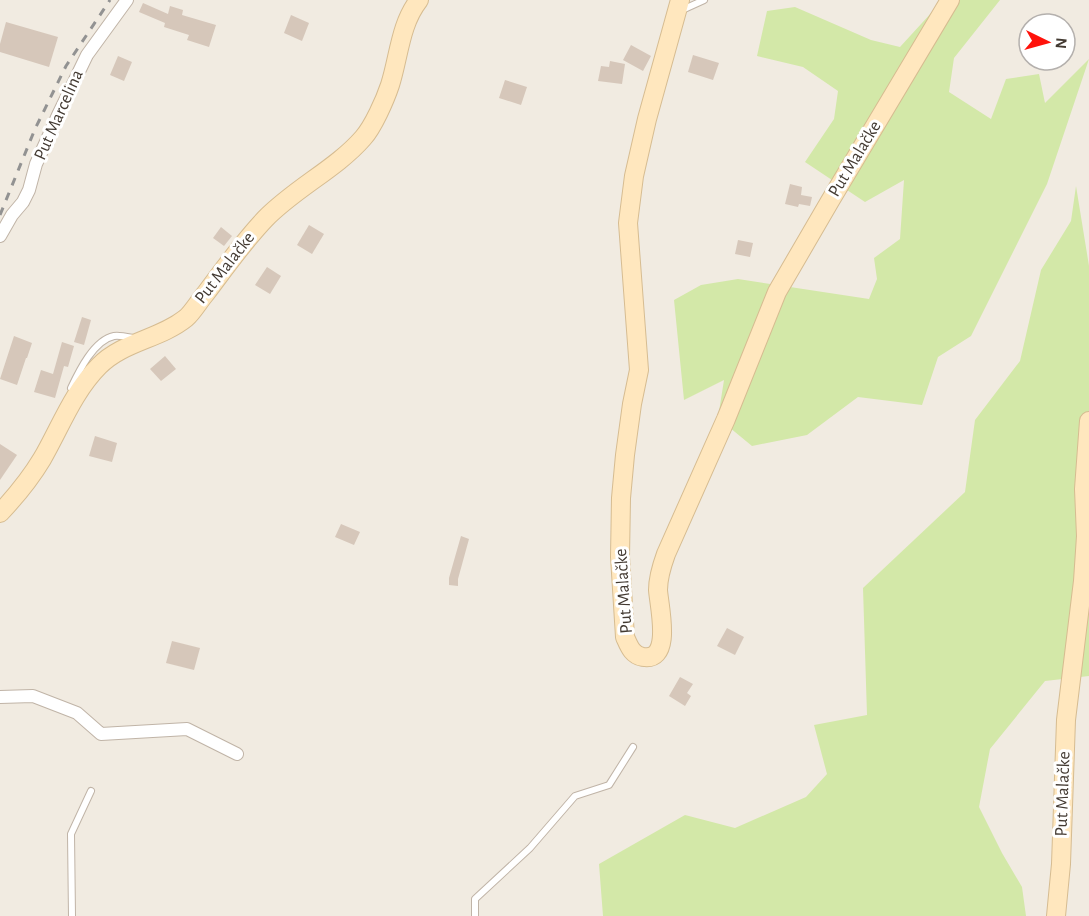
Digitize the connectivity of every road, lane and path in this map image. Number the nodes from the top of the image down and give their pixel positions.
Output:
1 (127, 0) edge
2 (419, 0) edge
3 (704, 0) edge
4 (950, 0) edge
5 (678, 6) edge
6 (0, 236) edge
7 (1089, 421) edge
8 (0, 513) edge
9 (0, 697) edge
10 (633, 747) dead end
11 (237, 754) dead end
12 (91, 791) dead end
13 (72, 916) edge
14 (475, 916) edge
15 (1056, 916) edge

1 - 6 street, Put Marcelina
2 - 8 main road, Put Malačke
3 - 5 lane
4 - 5 main road, Put Malačke
7 - 15 main road, Put Malačke
9 - 11 street
10 - 14 lane
12 - 13 lane

